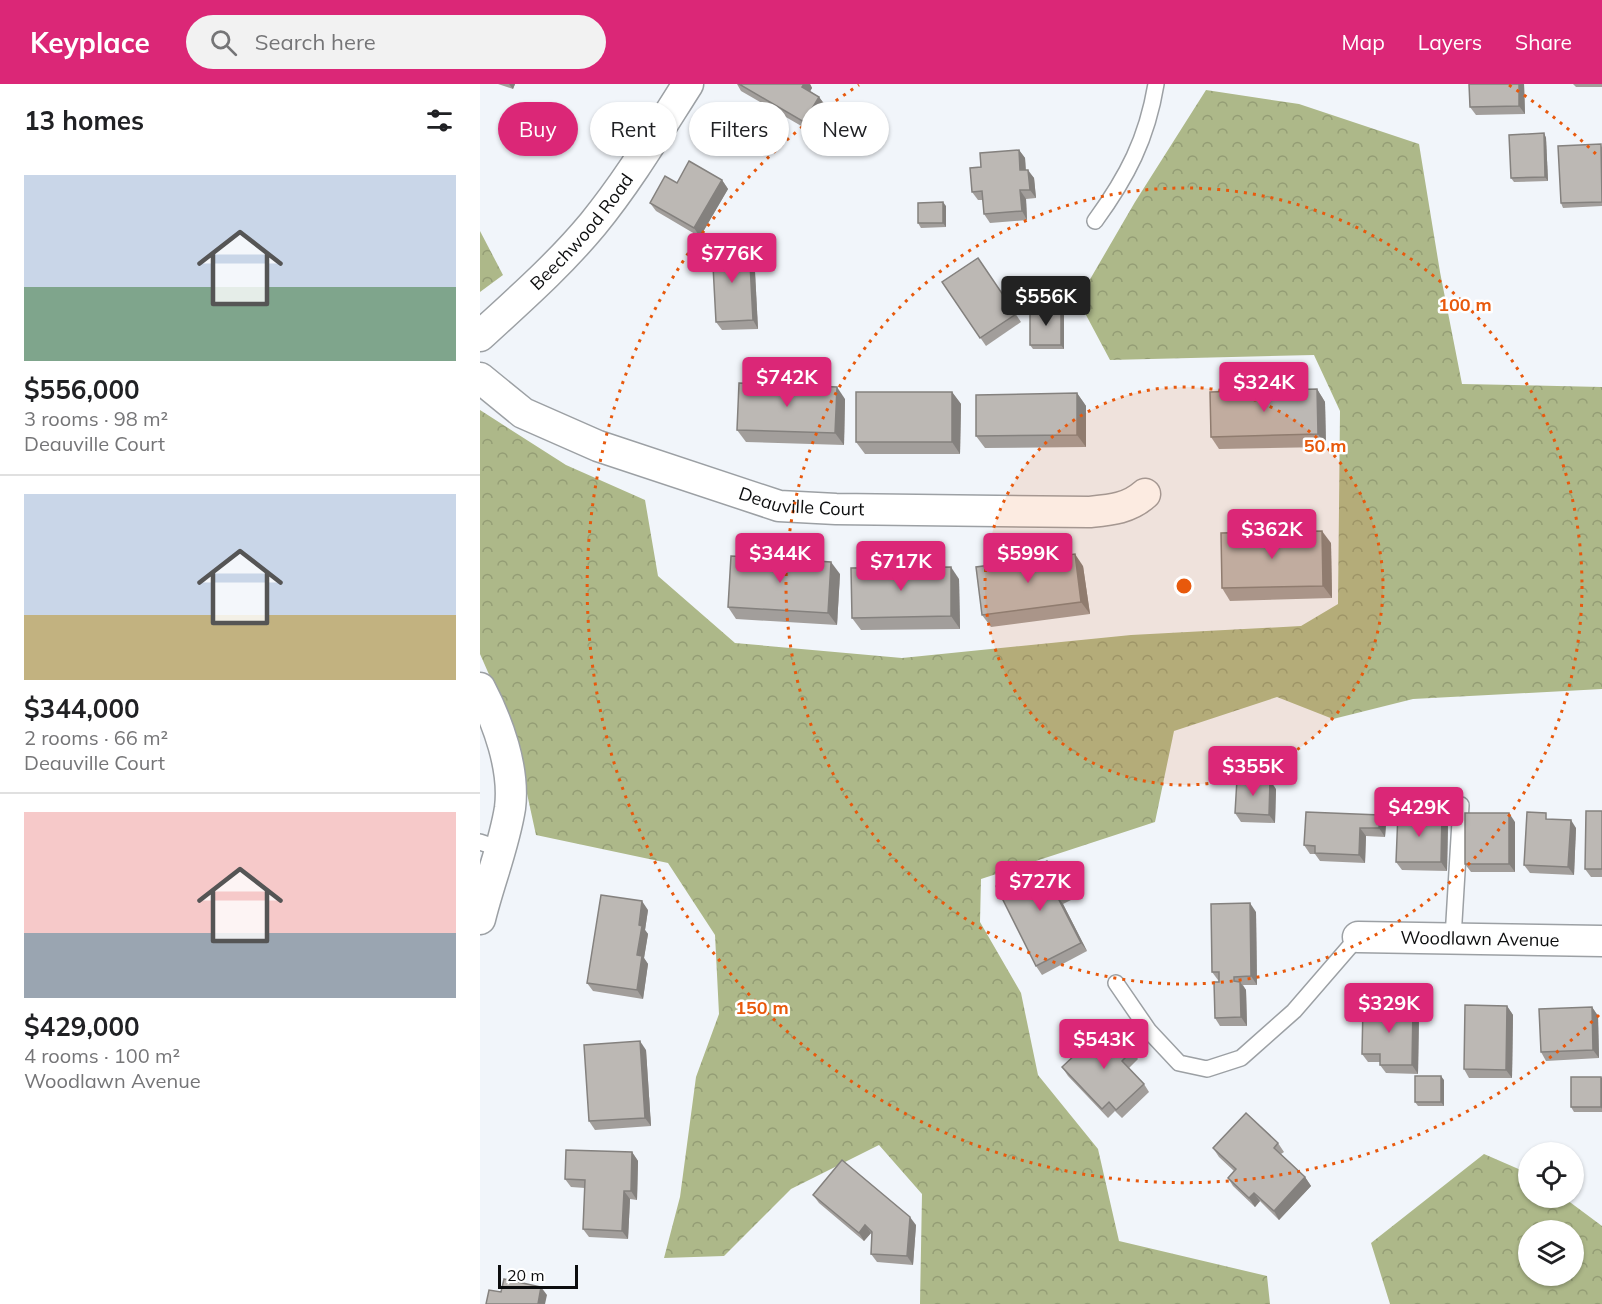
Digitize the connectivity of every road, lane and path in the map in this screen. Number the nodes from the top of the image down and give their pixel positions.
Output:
1 (688, 84) edge
2 (1156, 84) edge
3 (1095, 221) dead end
4 (480, 336) edge
5 (480, 378) edge
6 (1145, 494) dead end
7 (480, 688) edge
8 (1461, 805) dead end
9 (490, 845) edge
10 (480, 919) edge
11 (1358, 937) joint
12 (1453, 938) junction
13 (1602, 941) edge
14 (1116, 983) dead end

1 - 4 street, Beechwood Road
2 - 3 lane
5 - 6 street, Deauville Court
7 - 9 street
8 - 12 lane
9 - 10 street
11 - 12 street, Woodlawn Avenue
11 - 14 lane
12 - 13 street, Woodlawn Avenue

